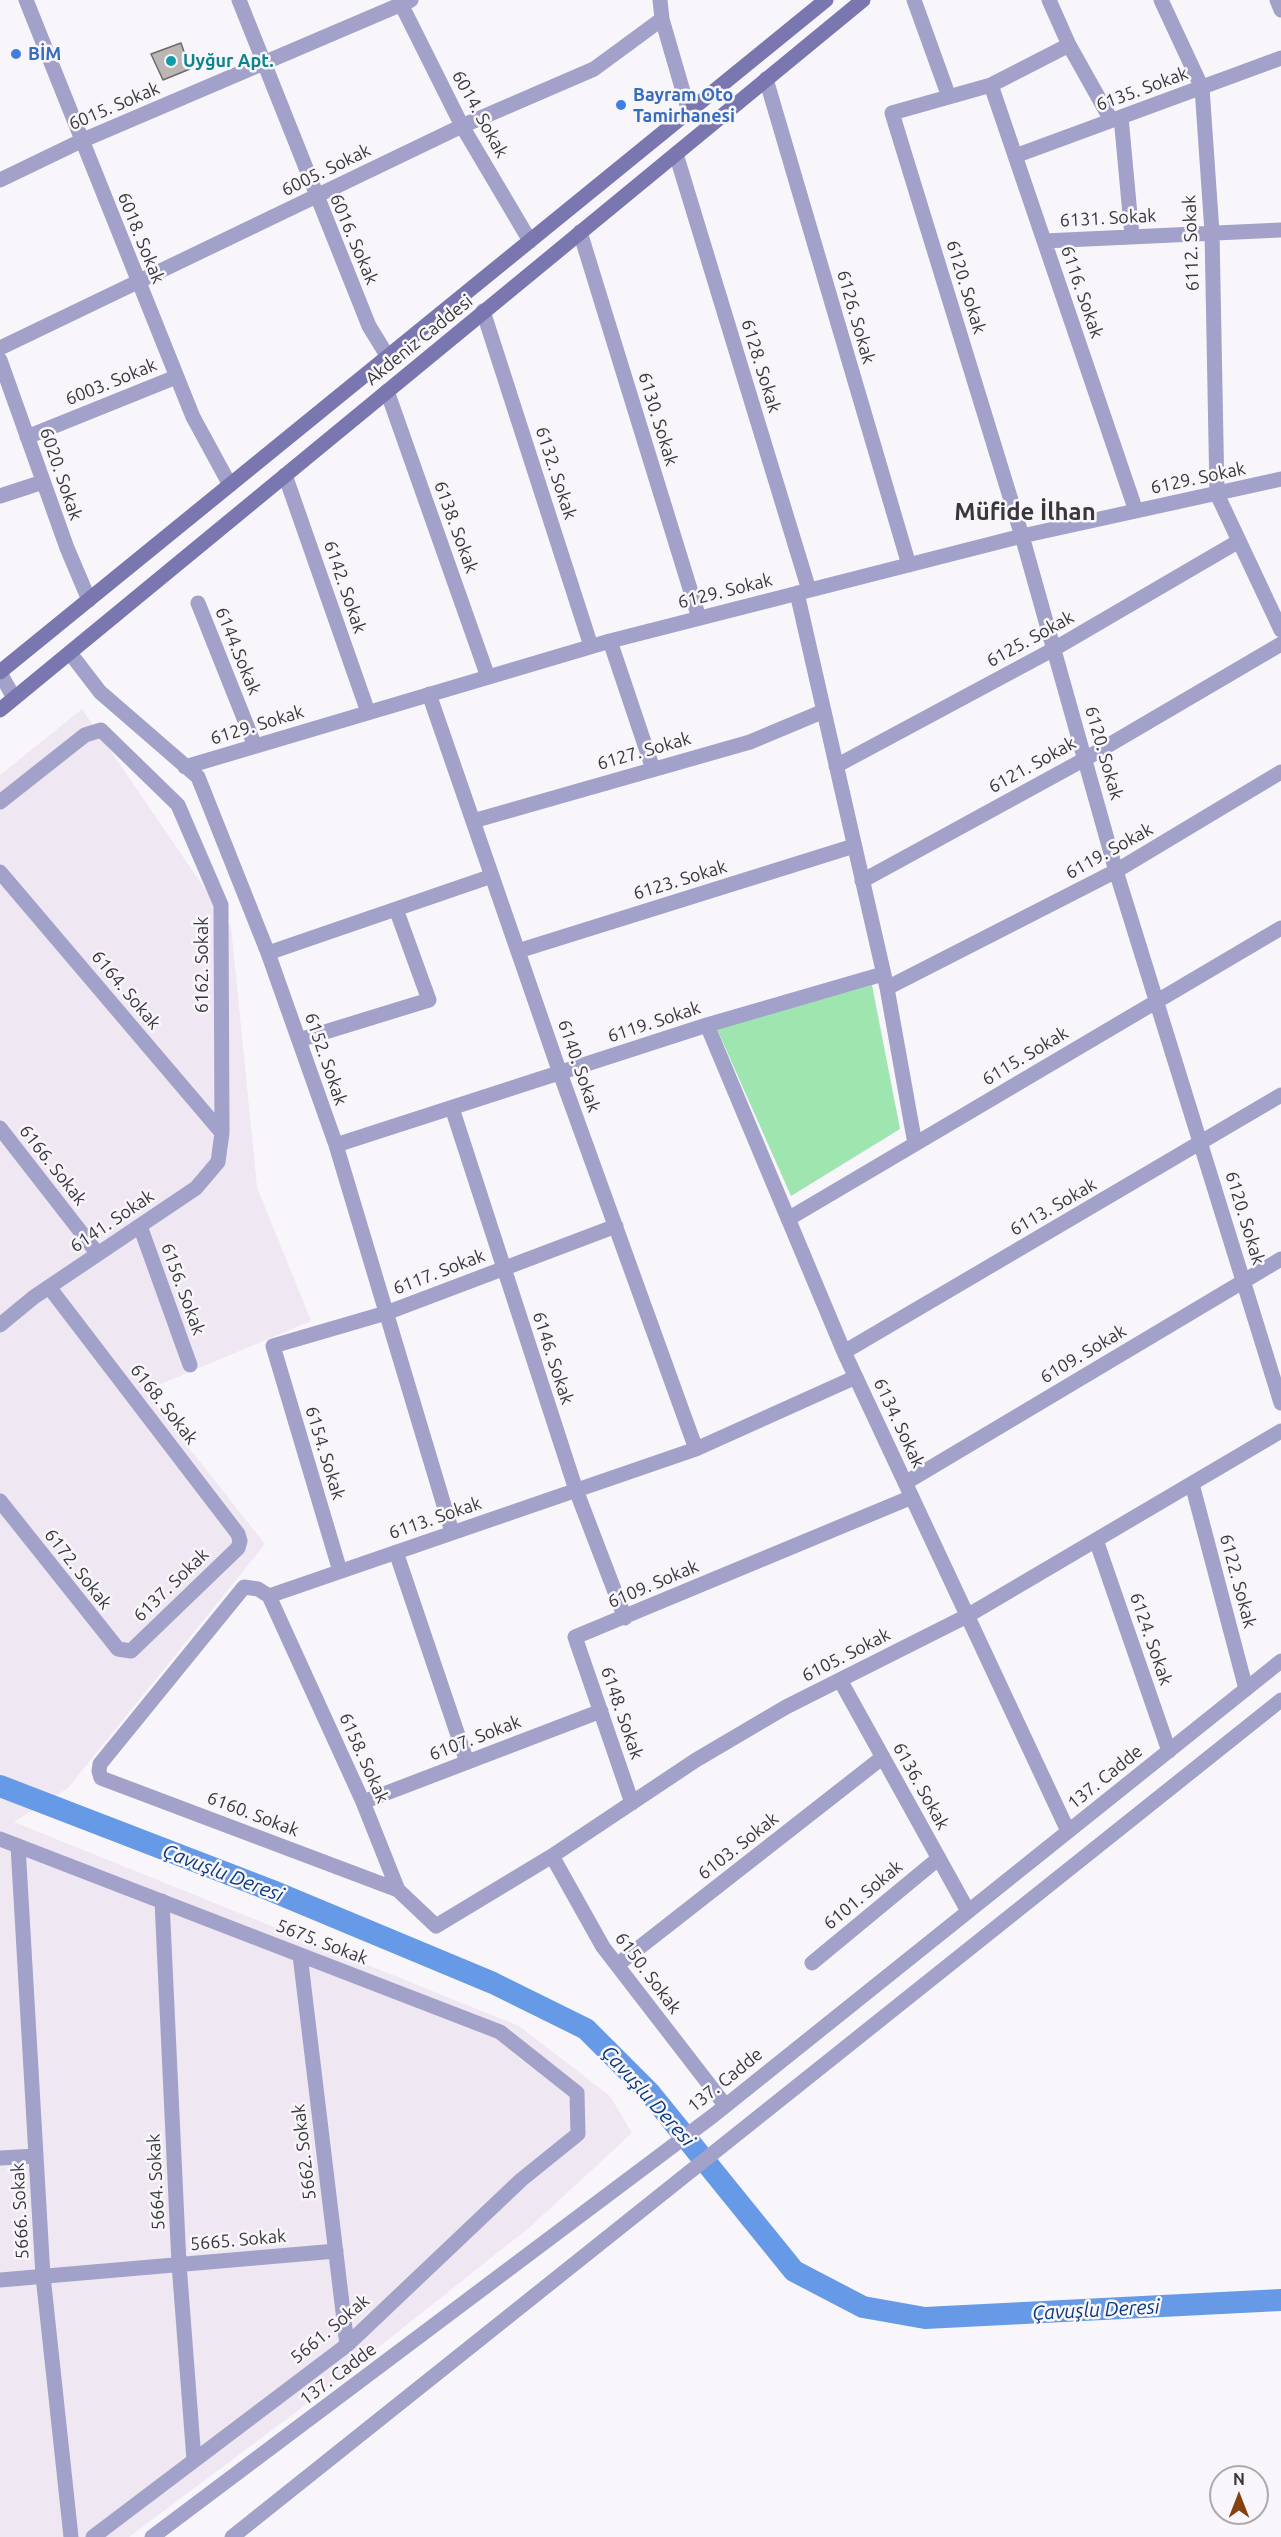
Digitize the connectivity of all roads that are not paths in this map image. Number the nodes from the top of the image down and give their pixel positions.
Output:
1 (26, 0) edge
2 (239, 0) edge
3 (660, 0) edge
4 (826, 0) edge
5 (863, 0) edge
6 (914, 0) edge
7 (1049, 0) edge
8 (1161, 0) edge
9 (1277, 0) edge
10 (406, 2) edge
11 (1281, 10) edge
12 (662, 19) junction
13 (1069, 45) junction
14 (1281, 58) edge
15 (264, 64) junction
16 (766, 79) junction
17 (991, 85) junction
18 (1202, 88) junction
19 (949, 97) junction
20 (689, 112) junction
21 (1116, 118) junction
22 (462, 126) junction
23 (81, 141) junction
24 (676, 154) junction
25 (1015, 156) junction
26 (0, 180) edge
27 (316, 196) junction
28 (1281, 230) edge
29 (580, 232) junction
30 (1212, 232) junction
31 (1132, 236) junction
32 (530, 241) junction
33 (1044, 241) junction
34 (137, 282) junction
35 (483, 312) junction
36 (0, 348) edge
37 (388, 357) junction
38 (0, 360) edge
39 (176, 377) junction
40 (387, 391) junction
41 (27, 437) junction
42 (285, 475) junction
43 (1281, 480) edge
44 (43, 482) junction
45 (230, 485) junction
46 (1217, 494) junction
47 (0, 496) edge
48 (1136, 511) junction
49 (1022, 536) junction
50 (1239, 542) junction
51 (909, 565) junction
52 (802, 592) junction
53 (89, 600) junction
54 (198, 603) dead end
55 (699, 618) junction
56 (1281, 630) edge
57 (610, 641) junction
58 (1281, 644) edge
59 (591, 646) junction
60 (1054, 649) junction
61 (70, 653) junction
62 (0, 673) edge
63 (488, 677) junction
64 (429, 694) junction
65 (14, 698) junction
66 (0, 710) edge
67 (824, 711) junction
68 (368, 712) junction
69 (255, 746) junction
70 (1085, 759) junction
71 (185, 766) junction
72 (836, 766) junction
73 (653, 769) junction
74 (1281, 772) edge
75 (0, 802) edge
76 (473, 821) junction
77 (854, 846) junction
78 (1116, 871) junction
79 (0, 872) edge
80 (492, 876) junction
81 (862, 880) junction
82 (396, 909) junction
83 (1281, 928) edge
84 (518, 951) junction
85 (268, 953) junction
86 (885, 981) junction
87 (1157, 1001) junction
88 (707, 1025) junction
89 (299, 1040) junction
90 (560, 1073) junction
91 (1281, 1095) edge
92 (452, 1108) junction
93 (0, 1128) edge
94 (222, 1133) junction
95 (1202, 1142) junction
96 (915, 1144) junction
97 (336, 1145) junction
98 (788, 1219) junction
99 (140, 1226) junction
100 (615, 1226) junction
101 (98, 1254) junction
102 (1281, 1259) edge
103 (504, 1269) junction
104 (1244, 1280) junction
105 (49, 1287) junction
106 (386, 1313) junction
107 (0, 1325) edge
108 (273, 1346) joint
109 (844, 1352) junction
110 (190, 1365) dead end
111 (856, 1377) junction
112 (1281, 1403) edge
113 (1281, 1431) edge
114 (696, 1449) junction
115 (1192, 1484) junction
116 (576, 1490) junction
117 (908, 1490) junction
118 (0, 1501) edge
119 (452, 1532) junction
120 (1096, 1540) junction
121 (238, 1548) joint
122 (396, 1552) junction
123 (340, 1571) junction
124 (269, 1596) junction
125 (968, 1616) junction
126 (625, 1618) junction
127 (575, 1637) joint
128 (131, 1651) joint
129 (1281, 1661) edge
130 (840, 1680) junction
131 (1246, 1689) junction
132 (1281, 1700) edge
133 (601, 1712) junction
134 (1168, 1751) junction
135 (883, 1757) junction
136 (467, 1762) junction
137 (363, 1802) junction
138 (632, 1803) junction
139 (1068, 1831) junction
140 (0, 1839) edge
141 (18, 1846) junction
142 (552, 1856) junction
143 (939, 1858) junction
144 (398, 1890) junction
145 (162, 1901) junction
146 (968, 1911) junction
147 (436, 1926) joint
148 (300, 1955) junction
149 (812, 1963) dead end
150 (617, 1965) junction
151 (719, 2110) junction
152 (578, 2134) joint
153 (36, 2156) junction
154 (0, 2158) edge
155 (336, 2251) junction
156 (179, 2264) junction
157 (43, 2276) junction
158 (0, 2280) edge
159 (347, 2345) junction
160 (194, 2460) junction
161 (71, 2537) edge
162 (93, 2537) edge
163 (152, 2537) edge
164 (232, 2537) edge

1 - 23 street, 6018. Sokak
2 - 15 street, 6016. Sokak
3 - 12 street
4 - 20 main road, Akdeniz Caddesi
5 - 16 main road, Akdeniz Caddesi
6 - 19 street
7 - 13 street
8 - 18 street, 6112. Sokak
9 - 11 street
10 - 15 street, 6015. Sokak
10 - 22 street, 6014. Sokak
12 - 20 street
12 - 22 street, 6005. Sokak
13 - 17 street
13 - 21 street
14 - 18 street, 6135. Sokak
15 - 23 street, 6015. Sokak
15 - 27 street, 6016. Sokak
16 - 24 main road, Akdeniz Caddesi
16 - 51 street, 6126. Sokak
17 - 19 street
17 - 25 street, 6116. Sokak
18 - 21 street, 6135. Sokak
18 - 30 street, 6112. Sokak
19 - 49 street, 6120. Sokak
20 - 32 main road, Akdeniz Caddesi
21 - 25 street, 6135. Sokak
21 - 31 street
22 - 27 street, 6005. Sokak
22 - 32 street, 6014. Sokak
23 - 26 street, 6015. Sokak
23 - 34 street, 6018. Sokak
24 - 29 main road, Akdeniz Caddesi
24 - 52 street, 6128. Sokak
25 - 33 street, 6116. Sokak
27 - 34 street, 6005. Sokak
27 - 37 street, 6016. Sokak
28 - 30 street, 6131. Sokak
29 - 35 main road, Akdeniz Caddesi
29 - 55 street, 6130. Sokak
30 - 31 street, 6131. Sokak
30 - 46 street, 6112. Sokak
31 - 33 street, 6131. Sokak
32 - 37 main road, Akdeniz Caddesi
33 - 48 street, 6116. Sokak
34 - 36 street, 6005. Sokak
34 - 39 street, 6018. Sokak
35 - 40 main road, Akdeniz Caddesi
35 - 59 street, 6132. Sokak
37 - 45 main road, Akdeniz Caddesi
38 - 41 street, 6020. Sokak
39 - 41 street, 6003. Sokak
39 - 45 street, 6018. Sokak
40 - 42 main road, Akdeniz Caddesi
40 - 63 street, 6138. Sokak
41 - 44 street, 6020. Sokak
42 - 61 main road, Akdeniz Caddesi
42 - 68 street, 6142. Sokak
43 - 46 street, 6129. Sokak
44 - 47 street
44 - 53 street, 6020. Sokak
45 - 53 main road, Akdeniz Caddesi
46 - 48 street, 6129. Sokak
46 - 50 street
48 - 49 street, 6129. Sokak
49 - 51 street, 6129. Sokak
49 - 60 street, 6120. Sokak
50 - 56 street
50 - 60 street, 6125. Sokak
51 - 52 street, 6129. Sokak
52 - 55 street, 6129. Sokak
52 - 67 street, 6128. Sokak
53 - 62 main road, Akdeniz Caddesi
54 - 69 street, 6144.Sokak
55 - 57 street, 6129. Sokak
57 - 59 street, 6129. Sokak
57 - 73 street
58 - 70 street, 6121. Sokak
59 - 63 street, 6129. Sokak
60 - 70 street, 6120. Sokak
60 - 72 street, 6125. Sokak
61 - 65 main road, Akdeniz Caddesi
61 - 71 street, 6152. Sokak
62 - 65 street
63 - 64 street, 6129. Sokak
64 - 68 street, 6129. Sokak
64 - 76 street, 6140. Sokak
65 - 66 main road, Akdeniz Caddesi
67 - 72 street, 6128. Sokak
67 - 73 street, 6127. Sokak
68 - 69 street, 6129. Sokak
69 - 71 street, 6129. Sokak
70 - 78 street, 6120. Sokak
70 - 81 street, 6121. Sokak
71 - 85 street, 6152. Sokak
72 - 77 street, 6128. Sokak
73 - 76 street, 6127. Sokak
74 - 78 street, 6119. Sokak
75 - 94 street, 6162. Sokak
76 - 80 street, 6140. Sokak
77 - 81 street, 6128. Sokak
77 - 84 street, 6123. Sokak
78 - 86 street, 6119. Sokak
78 - 87 street, 6120. Sokak
79 - 94 street, 6164. Sokak
80 - 82 street
80 - 84 street, 6140. Sokak
81 - 86 street, 6128. Sokak
82 - 85 street
82 - 89 street
83 - 87 street, 6115. Sokak
84 - 90 street, 6140. Sokak
85 - 89 street, 6152. Sokak
86 - 88 street, 6119. Sokak
86 - 96 street, 6128. Sokak
87 - 95 street, 6120. Sokak
87 - 96 street, 6115. Sokak
88 - 90 street, 6119. Sokak
88 - 98 street, 6134. Sokak
89 - 97 street, 6152. Sokak
90 - 92 street, 6119. Sokak
90 - 100 street, 6140. Sokak
91 - 95 street, 6113. Sokak
92 - 97 street, 6119. Sokak
92 - 103 street, 6146. Sokak
93 - 101 street, 6166. Sokak
94 - 99 street, 6141. Sokak
95 - 104 street, 6120. Sokak
95 - 109 street, 6113. Sokak
96 - 98 street, 6115. Sokak
97 - 106 street, 6152. Sokak
98 - 109 street, 6134. Sokak
99 - 101 street, 6141. Sokak
99 - 110 street, 6156. Sokak
100 - 103 street, 6117. Sokak
100 - 114 street, 6140. Sokak
101 - 105 street, 6141. Sokak
102 - 104 street, 6109. Sokak
103 - 106 street, 6117. Sokak
103 - 116 street, 6146. Sokak
104 - 112 street, 6120. Sokak
104 - 117 street, 6109. Sokak
105 - 107 street, 6141. Sokak
105 - 121 street, 6168. Sokak
106 - 108 street, 6117. Sokak
106 - 119 street, 6152. Sokak
108 - 123 street, 6154. Sokak
109 - 111 street, 6134. Sokak
111 - 114 street, 6113. Sokak
111 - 117 street, 6134. Sokak
113 - 115 street, 6105. Sokak
114 - 116 street, 6113. Sokak
115 - 120 street, 6105. Sokak
115 - 131 street, 6122. Sokak
116 - 119 street, 6113. Sokak
116 - 126 street, 6146. Sokak
117 - 125 street, 6134. Sokak
117 - 126 street, 6109. Sokak
118 - 128 street, 6172. Sokak
119 - 122 street, 6113. Sokak
120 - 125 street, 6105. Sokak
120 - 134 street, 6124. Sokak
121 - 128 street, 6137. Sokak
122 - 123 street, 6113. Sokak
122 - 136 street
123 - 124 street, 6113. Sokak
124 - 137 street, 6158. Sokak
124 - 144 street, 6160. Sokak
125 - 130 street, 6105. Sokak
125 - 139 street, 6134. Sokak
126 - 127 street, 6109. Sokak
127 - 133 street, 6148. Sokak
129 - 131 street, 137. Cadde
130 - 135 street, 6136. Sokak
130 - 138 street, 6105. Sokak
131 - 134 street, 137. Cadde
132 - 164 street
133 - 136 street, 6107. Sokak
133 - 138 street, 6148. Sokak
134 - 139 street, 137. Cadde
135 - 143 street, 6136. Sokak
135 - 150 street, 6103. Sokak
136 - 137 street, 6107. Sokak
137 - 144 street, 6158. Sokak
138 - 142 street, 6105. Sokak
139 - 146 street, 137. Cadde
140 - 141 street, 5675. Sokak
141 - 145 street, 5675. Sokak
141 - 153 street, 5666. Sokak
142 - 147 street, 6105. Sokak
142 - 150 street, 6150. Sokak
143 - 146 street, 6136. Sokak
143 - 149 street, 6101. Sokak
144 - 147 street, 6158. Sokak
145 - 148 street, 5675. Sokak
145 - 156 street, 5664. Sokak
146 - 151 street, 137. Cadde
148 - 152 street, 5675. Sokak
148 - 155 street, 5662. Sokak
150 - 151 street, 6150. Sokak
151 - 163 street, 137. Cadde
152 - 159 street, 5661. Sokak
153 - 154 street
153 - 157 street, 5666. Sokak
155 - 156 street, 5665. Sokak
155 - 159 street, 5662. Sokak
156 - 157 street, 5665. Sokak
156 - 160 street, 5664. Sokak
157 - 158 street, 5665. Sokak
157 - 161 street, 5666. Sokak
159 - 160 street, 5661. Sokak
160 - 162 street, 5661. Sokak

